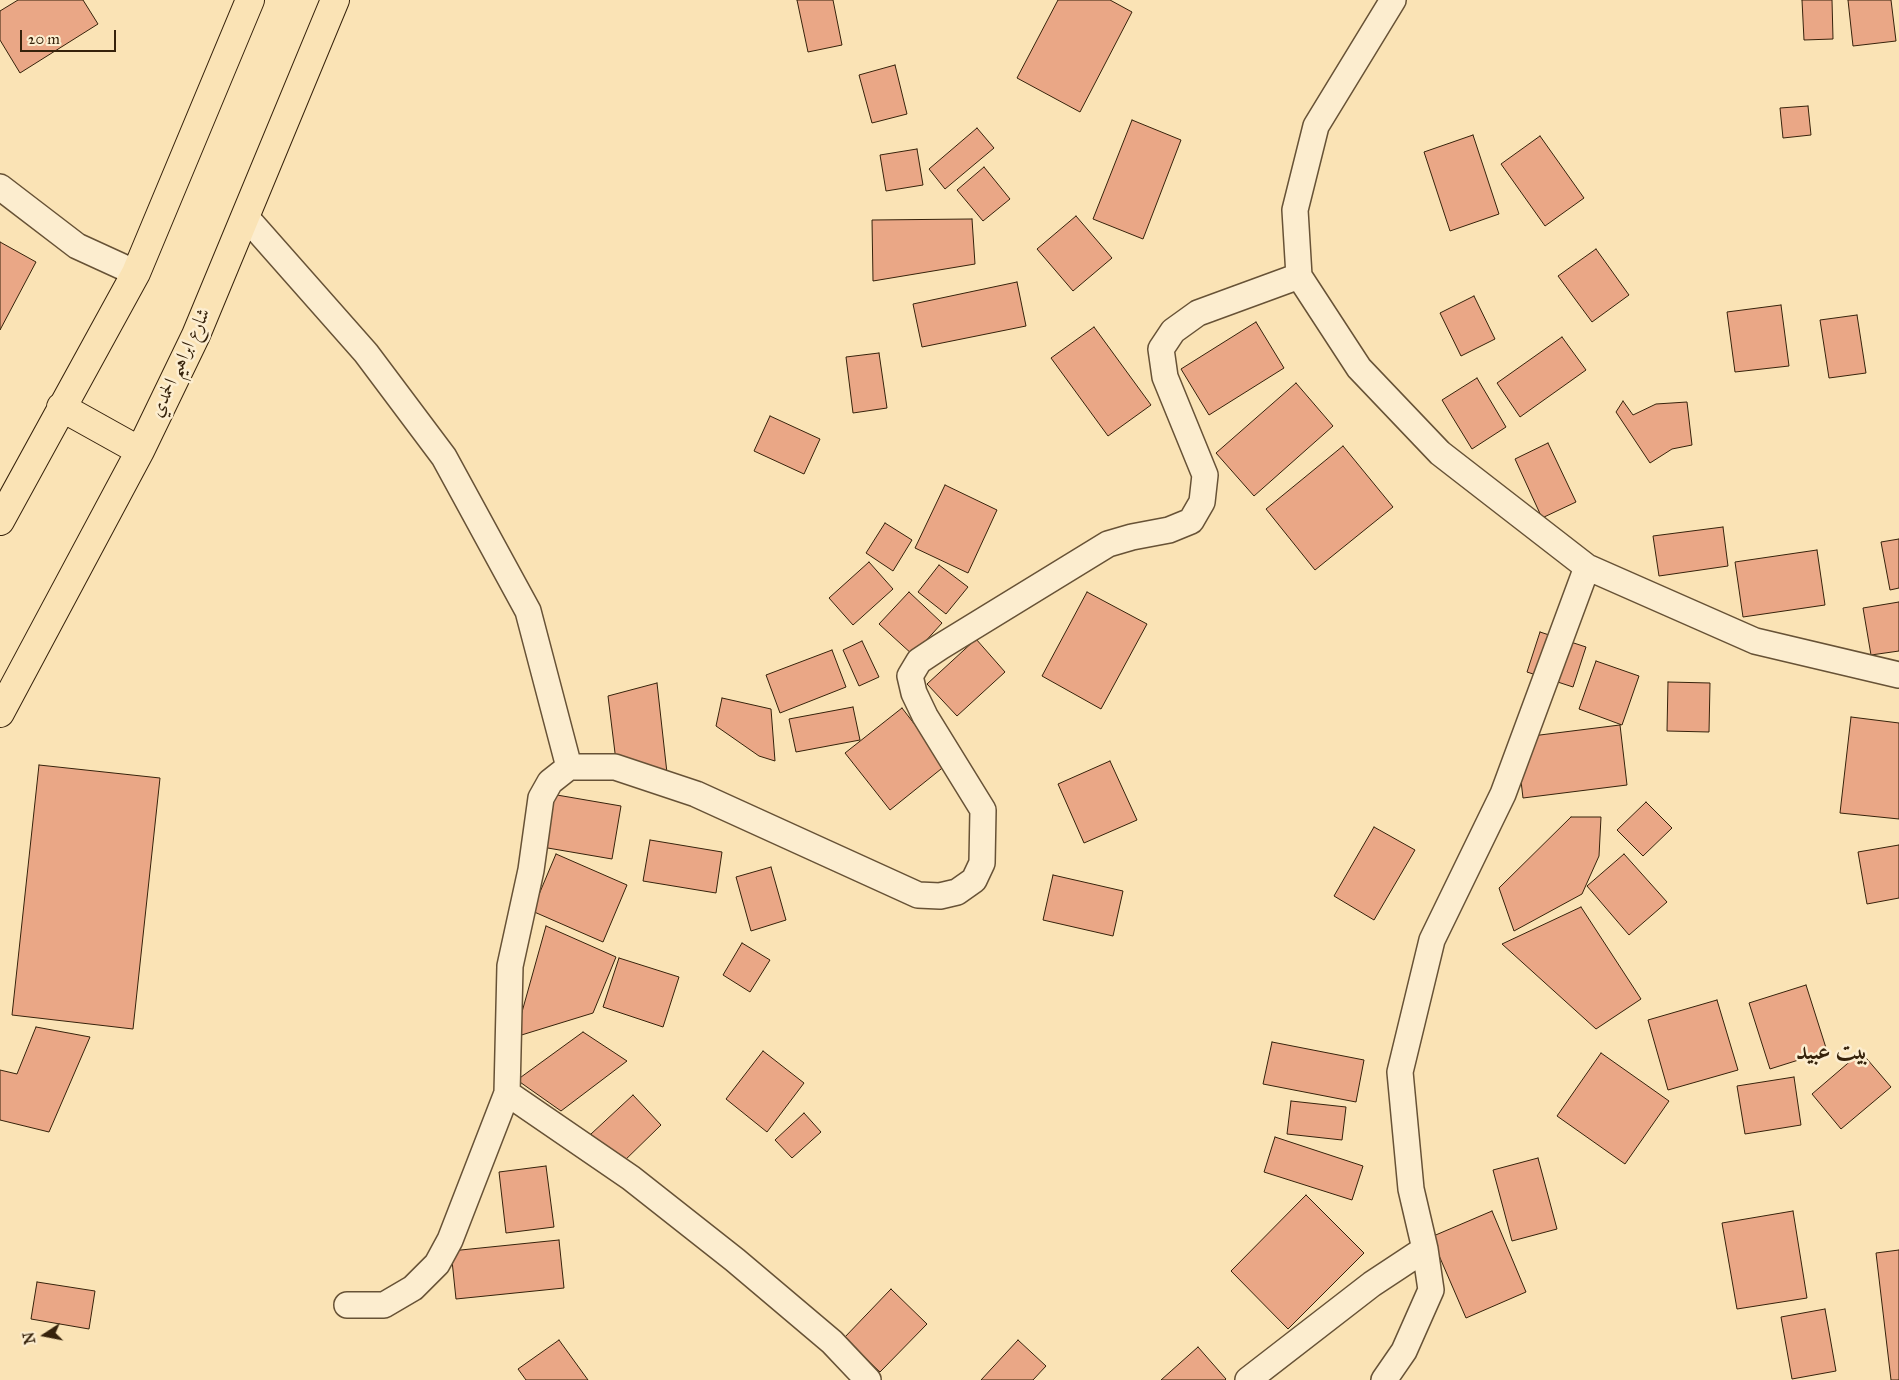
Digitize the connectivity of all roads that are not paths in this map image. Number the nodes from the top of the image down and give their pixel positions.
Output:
1 (250, 0) edge
2 (335, 0) edge
3 (1393, 0) edge
4 (0, 187) edge
5 (245, 216) junction
6 (136, 273) junction
7 (1299, 276) junction
8 (62, 407) junction
9 (140, 451) junction
10 (0, 521) edge
11 (1587, 567) junction
12 (1899, 675) edge
13 (0, 713) edge
14 (569, 767) junction
15 (507, 1093) junction
16 (1425, 1249) junction
17 (347, 1305) dead end
18 (868, 1380) edge
19 (1248, 1380) edge
20 (1384, 1380) edge

1 - 6 main road
2 - 5 main road, شارع ابراهيم الحمدي
3 - 7 street
4 - 6 street
5 - 9 main road, شارع ابراهيم الحمدي
5 - 14 street
6 - 8 main road
7 - 11 street
7 - 14 street
8 - 9 main road
8 - 10 main road
9 - 13 main road, شارع ابراهيم الحمدي
11 - 12 street
11 - 16 street
14 - 15 street
15 - 17 street
15 - 18 street
16 - 19 street
16 - 20 street

